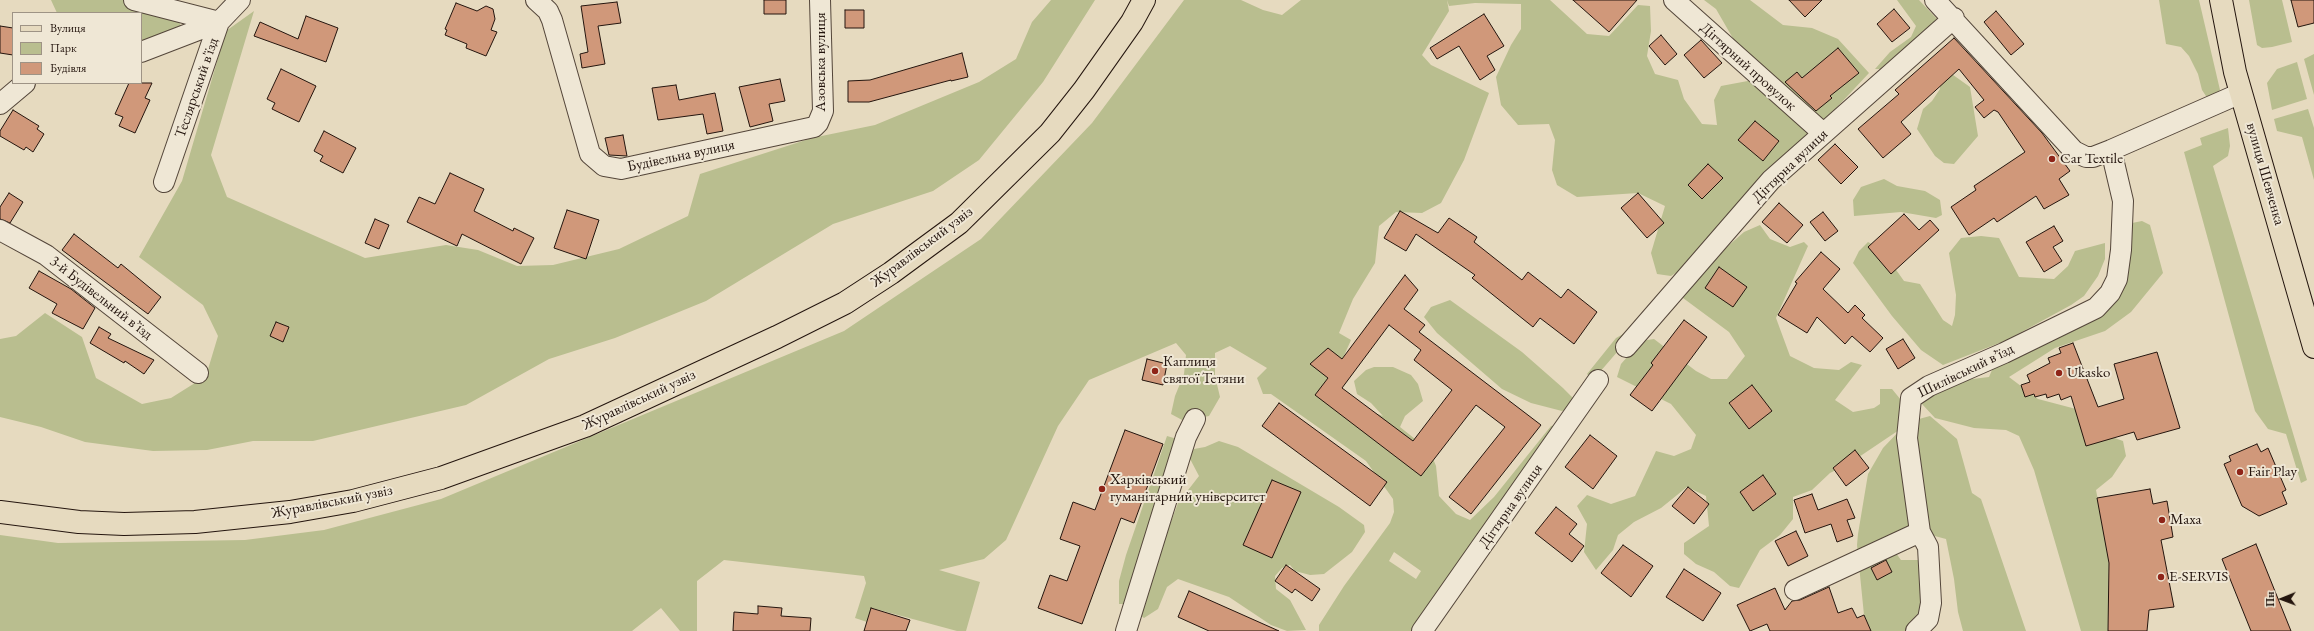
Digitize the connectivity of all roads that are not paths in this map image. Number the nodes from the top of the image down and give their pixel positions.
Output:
1 (134, 0) edge
2 (240, 0) edge
3 (536, 0) edge
4 (820, 0) edge
5 (1144, 0) edge
6 (1674, 0) edge
7 (1935, 0) edge
8 (2221, 0) edge
9 (1954, 18) junction
10 (219, 22) junction
11 (142, 52) edge
12 (24, 84) edge
13 (2242, 93) junction
14 (0, 104) edge
15 (818, 123) joint
16 (1823, 134) junction
17 (2111, 150) junction
18 (164, 182) dead end
19 (0, 230) edge
20 (1626, 347) dead end
21 (2314, 347) edge
22 (198, 373) dead end
23 (1598, 380) dead end
24 (1195, 419) dead end
25 (0, 512) edge
26 (1920, 532) junction
27 (1795, 590) dead end
28 (1126, 631) edge
29 (1422, 631) edge
30 (1916, 631) edge

1 - 10 street
2 - 10 street, Теслярський в'їзд
3 - 15 street, Будівельна вулиця
4 - 15 street, Азовська вулиця
5 - 25 main road, Журавлівський узвіз
6 - 16 street, Дігтярний провулок
7 - 9 street
8 - 13 main road, вулиця Шевченка
9 - 16 street, Дігтярна вулиця
9 - 17 street
10 - 11 street
10 - 18 street, Теслярський в'їзд
12 - 14 street
13 - 17 street
13 - 21 main road, вулиця Шевченка
16 - 20 street, Дігтярна вулиця
17 - 26 street, Шилівський в’їзд
19 - 22 street, 3-й Будівельний в’їзд
23 - 29 street, Дігтярна вулиця
24 - 28 street
26 - 27 street
26 - 30 street

